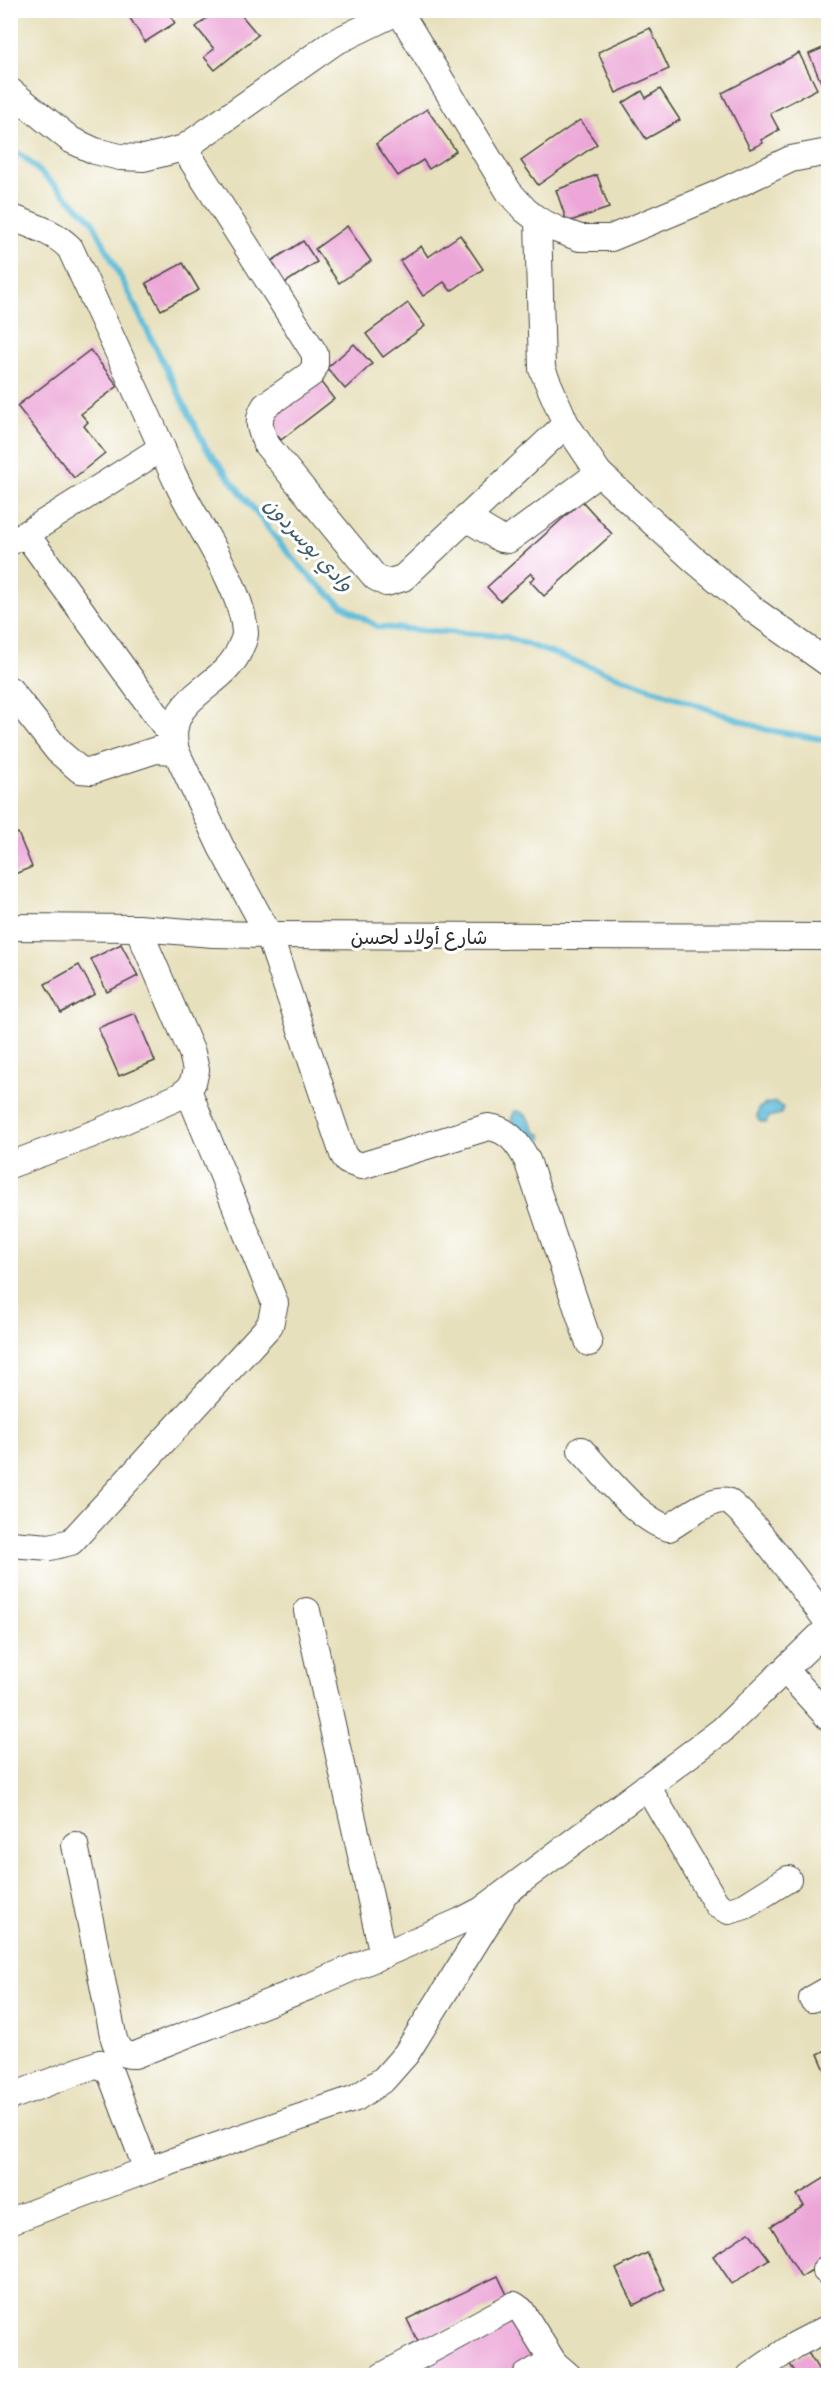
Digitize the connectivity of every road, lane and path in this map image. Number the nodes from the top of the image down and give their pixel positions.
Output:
1 (400, 11) edge
2 (10, 90) edge
3 (184, 148) junction
4 (828, 152) edge
5 (10, 217) edge
6 (538, 220) junction
7 (566, 424) junction
8 (162, 448) junction
9 (599, 473) junction
10 (466, 518) junction
11 (18, 538) edge
12 (828, 663) edge
13 (10, 690) edge
14 (174, 743) junction
15 (10, 927) edge
16 (138, 928) junction
17 (269, 935) junction
18 (828, 937) edge
19 (188, 1090) junction
20 (10, 1165) edge
21 (589, 1343) dead end
22 (581, 1450) dead end
23 (10, 1544) edge
24 (307, 1611) dead end
25 (828, 1622) edge
26 (828, 1628) edge
27 (786, 1671) junction
28 (828, 1717) edge
29 (647, 1786) junction
30 (75, 1845) dead end
31 (788, 1879) dead end
32 (508, 1891) junction
33 (383, 1955) junction
34 (10, 2097) edge
35 (147, 2170) junction
36 (10, 2221) edge
37 (828, 2328) edge
38 (561, 2369) edge
39 (382, 2376) edge
40 (526, 2376) edge
41 (750, 2376) edge

1 - 3 street
1 - 6 street
2 - 3 street
3 - 10 street
4 - 6 street
5 - 8 street
6 - 7 street
7 - 9 street
7 - 10 street
8 - 11 street
8 - 14 street
9 - 10 street
9 - 12 street
11 - 14 street
13 - 14 street
14 - 17 street
15 - 16 street, شارع أولاد لحسن
16 - 17 street, شارع أولاد لحسن
16 - 19 street
17 - 18 street, شارع أولاد لحسن
17 - 21 street
19 - 20 street
19 - 23 street
22 - 25 street
24 - 33 street
26 - 27 street
27 - 28 street
27 - 29 street
29 - 31 street
29 - 32 street
30 - 33 street
32 - 33 street
32 - 35 street
34 - 35 street
35 - 36 street
37 - 41 street
38 - 39 street
38 - 40 street

